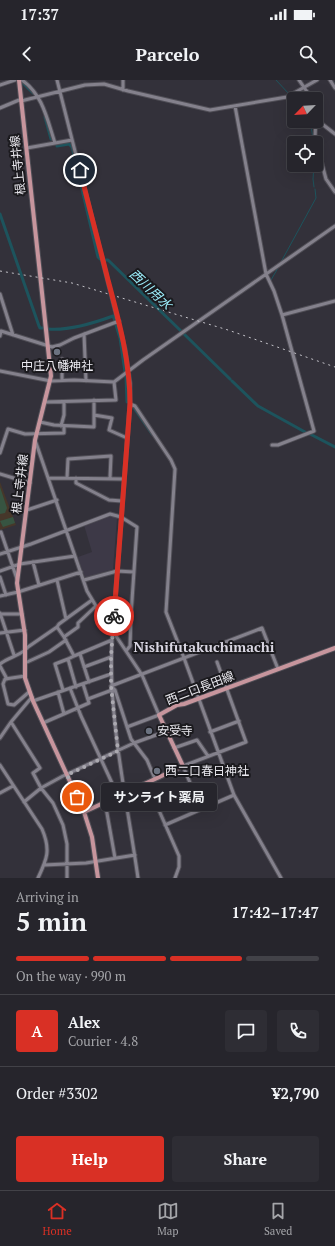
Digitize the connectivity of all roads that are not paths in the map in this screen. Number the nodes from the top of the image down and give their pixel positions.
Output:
1 (15, 80) edge
2 (20, 80) edge
3 (57, 80) edge
4 (84, 80) edge
5 (97, 80) edge
6 (123, 80) edge
7 (299, 80) edge
8 (317, 80) edge
9 (330, 80) edge
10 (98, 84) junction
11 (0, 85) edge
12 (85, 85) junction
13 (335, 86) edge
14 (304, 88) junction
15 (123, 90) junction
16 (60, 92) junction
17 (307, 92) edge
18 (39, 97) junction
19 (21, 101) junction
20 (0, 106) edge
21 (235, 106) junction
22 (323, 125) edge
23 (316, 128) edge
24 (335, 134) edge
25 (72, 140) junction
26 (54, 143) junction
27 (27, 148) junction
28 (335, 192) edge
29 (335, 226) edge
30 (266, 274) junction
31 (0, 294) edge
32 (335, 301) edge
33 (282, 315) junction
34 (119, 321) junction
35 (84, 334) junction
36 (13, 335) junction
37 (0, 336) edge
38 (48, 346) junction
39 (62, 359) dead end
40 (0, 371) edge
41 (129, 372) junction
42 (51, 380) junction
43 (62, 380) junction
44 (86, 381) junction
45 (114, 382) junction
46 (94, 400) junction
47 (46, 402) junction
48 (64, 402) junction
49 (130, 404) junction
50 (94, 414) junction
51 (40, 422) junction
52 (63, 426) junction
53 (37, 434) junction
54 (127, 438) junction
55 (35, 440) junction
56 (272, 445) dead end
57 (0, 453) edge
58 (0, 474) edge
59 (50, 478) junction
60 (67, 478) junction
61 (76, 478) junction
62 (110, 478) junction
63 (124, 478) junction
64 (30, 483) junction
65 (57, 500) junction
66 (122, 501) junction
67 (26, 510) junction
68 (121, 518) junction
69 (67, 530) junction
70 (1, 532) dead end
71 (21, 547) junction
72 (7, 552) junction
73 (0, 554) edge
74 (76, 556) junction
75 (33, 562) junction
76 (20, 564) junction
77 (13, 567) junction
78 (117, 570) junction
79 (0, 571) edge
80 (81, 572) junction
81 (134, 572) junction
82 (0, 577) edge
83 (18, 580) junction
84 (57, 580) junction
85 (84, 580) junction
86 (39, 586) junction
87 (18, 592) junction
88 (6, 595) junction
89 (0, 596) edge
90 (92, 600) junction
91 (96, 606) junction
92 (0, 614) edge
93 (22, 614) junction
94 (114, 614) junction
95 (131, 615) junction
96 (66, 619) junction
97 (57, 627) junction
98 (25, 630) junction
99 (6, 632) junction
100 (112, 632) junction
101 (0, 633) edge
102 (65, 638) junction
103 (112, 640) junction
104 (335, 648) edge
105 (25, 651) junction
106 (126, 651) junction
107 (80, 654) junction
108 (14, 655) junction
109 (74, 656) junction
110 (111, 657) junction
111 (184, 658) junction
112 (68, 659) junction
113 (217, 662) dead end
114 (25, 663) junction
115 (0, 664) edge
116 (84, 667) junction
117 (278, 670) junction
118 (111, 674) junction
119 (142, 675) junction
120 (25, 676) junction
121 (7, 679) junction
122 (89, 682) junction
123 (83, 684) junction
124 (111, 686) junction
125 (76, 687) junction
126 (70, 688) junction
127 (227, 688) junction
128 (64, 690) junction
129 (112, 690) junction
130 (29, 692) junction
131 (58, 692) junction
132 (32, 699) junction
133 (88, 699) junction
134 (199, 699) junction
135 (78, 708) junction
136 (64, 714) junction
137 (159, 715) junction
138 (239, 721) junction
139 (11, 722) junction
140 (43, 723) junction
141 (127, 727) junction
142 (167, 732) junction
143 (210, 732) junction
144 (0, 738) edge
145 (134, 743) junction
146 (174, 748) junction
147 (118, 751) junction
148 (218, 752) junction
149 (208, 756) junction
150 (100, 759) junction
151 (0, 765) edge
152 (183, 766) junction
153 (67, 775) junction
154 (155, 779) junction
155 (147, 783) junction
156 (13, 786) junction
157 (41, 788) junction
158 (0, 793) edge
159 (125, 793) junction
160 (234, 794) junction
161 (118, 796) junction
162 (24, 802) junction
163 (105, 802) junction
164 (201, 808) junction
165 (84, 812) junction
166 (165, 824) junction
167 (135, 855) junction
168 (115, 858) junction
169 (95, 861) junction
170 (44, 865) junction
171 (66, 865) junction
172 (38, 878) edge
173 (67, 878) edge
174 (98, 878) edge
175 (138, 878) edge
176 (175, 878) edge
177 (281, 878) edge

1 - 11 street
2 - 18 street
2 - 19 main road, 根上寺井線
3 - 16 street
4 - 12 street
5 - 10 street
6 - 15 street
7 - 14 street
8 - 14 street
9 - 13 street
10 - 12 street
10 - 15 street
12 - 16 street
14 - 17 street
14 - 21 street
15 - 21 street
16 - 18 street
16 - 25 street
18 - 19 street
18 - 26 street
19 - 20 street
19 - 27 main road, 根上寺井線
21 - 30 street
22 - 24 street
23 - 28 street
25 - 26 street
25 - 34 street
26 - 27 street
27 - 38 main road, 根上寺井線
29 - 30 street
30 - 33 street
30 - 41 street
31 - 36 street
32 - 33 street
33 - 56 street
34 - 35 street
34 - 41 street
35 - 38 street
35 - 44 street
36 - 37 street
36 - 38 street
38 - 42 main road, 根上寺井線
39 - 43 street
40 - 42 street
41 - 45 street
41 - 49 street
42 - 43 street
42 - 47 main road, 根上寺井線
43 - 44 street
44 - 45 street
45 - 46 street
46 - 48 street
46 - 50 street
47 - 48 street
47 - 51 main road, 根上寺井線
48 - 52 street
49 - 54 street
49 - 111 street
50 - 52 street
50 - 54 street
51 - 52 street
51 - 53 main road, 根上寺井線
52 - 53 street
53 - 55 main road, 根上寺井線
53 - 57 street
54 - 63 street
55 - 59 street
55 - 64 main road, 根上寺井線
58 - 64 street
59 - 60 street
59 - 65 street
60 - 61 street
60 - 62 street
61 - 62 street
61 - 66 street
62 - 63 street
63 - 66 street
64 - 67 main road, 根上寺井線
65 - 67 street
65 - 69 street
66 - 68 street
67 - 71 main road, 根上寺井線
68 - 69 street
68 - 78 street
68 - 81 street
69 - 71 street
69 - 74 street
70 - 72 street
71 - 72 street
71 - 76 main road, 根上寺井線
72 - 73 street
72 - 77 street
74 - 75 street
74 - 80 street
75 - 76 street
75 - 86 street
76 - 77 street
76 - 83 main road, 根上寺井線
77 - 79 street
77 - 83 street
78 - 81 street
78 - 85 street
78 - 94 street
80 - 84 street
80 - 85 street
81 - 95 street
82 - 88 street
83 - 87 main road, 根上寺井線
84 - 86 street
84 - 96 street
85 - 90 street
86 - 87 street
87 - 88 street
87 - 93 main road, 根上寺井線
88 - 89 street
90 - 91 street
90 - 96 street
91 - 100 street
91 - 102 street
92 - 93 street
92 - 99 street
93 - 98 main road, 根上寺井線
94 - 95 street
94 - 100 street
95 - 106 street
96 - 97 street
97 - 102 street
97 - 105 street
98 - 99 street
98 - 105 main road, 根上寺井線
99 - 101 street
99 - 108 street
100 - 103 street
100 - 106 street
102 - 109 street
102 - 114 street
103 - 107 street
103 - 110 street
104 - 117 main road, 西二口長田線
105 - 108 street
105 - 114 main road, 根上寺井線
106 - 119 street
107 - 109 street
107 - 116 street
108 - 115 street
109 - 112 street
110 - 116 street
110 - 118 street
111 - 117 street
111 - 119 street
111 - 134 street
112 - 125 street
112 - 128 street
113 - 127 street
114 - 120 main road, 根上寺井線
115 - 121 street
116 - 122 street
117 - 127 main road, 西二口長田線
118 - 122 street
118 - 124 street
119 - 124 street
119 - 137 street
120 - 121 street
120 - 130 main road, 根上寺井線
121 - 130 street
122 - 123 street
123 - 125 street
123 - 133 street
124 - 129 street
124 - 141 street
125 - 126 street
126 - 128 street
126 - 135 street
127 - 134 main road, 西二口長田線
127 - 138 street
128 - 131 street
129 - 133 street
129 - 147 street
130 - 132 main road, 根上寺井線
131 - 132 street
131 - 136 street
132 - 139 street
132 - 140 main road, 根上寺井線
133 - 135 street
134 - 137 main road, 西二口長田線
134 - 143 street
135 - 136 street
135 - 150 street
136 - 140 street
137 - 141 street
137 - 142 main road, 西二口長田線
138 - 143 street
138 - 148 street
139 - 144 street
139 - 157 street
140 - 153 main road, 根上寺井線
141 - 145 street
142 - 145 street
142 - 146 main road, 西二口長田線
143 - 148 street
145 - 147 street
145 - 154 street
146 - 149 street
146 - 152 main road, 西二口長田線
147 - 150 street
147 - 159 street
148 - 149 street
148 - 160 street
149 - 152 street
150 - 153 street
150 - 161 street
151 - 156 street
152 - 154 main road
152 - 164 street
153 - 157 street
153 - 165 main road, 根上寺井線
154 - 155 main road
155 - 159 main road
155 - 166 street
156 - 158 street
156 - 162 street
157 - 162 street
157 - 171 street
159 - 161 main road
159 - 167 street
160 - 164 street
160 - 177 street
161 - 163 main road
162 - 170 street
163 - 165 main road
163 - 168 street
164 - 166 street
165 - 169 main road, 根上寺井線
166 - 176 street
167 - 168 street
167 - 175 street
168 - 169 street
169 - 171 street
169 - 174 main road, 根上寺井線
170 - 171 street
170 - 172 street
171 - 173 street

